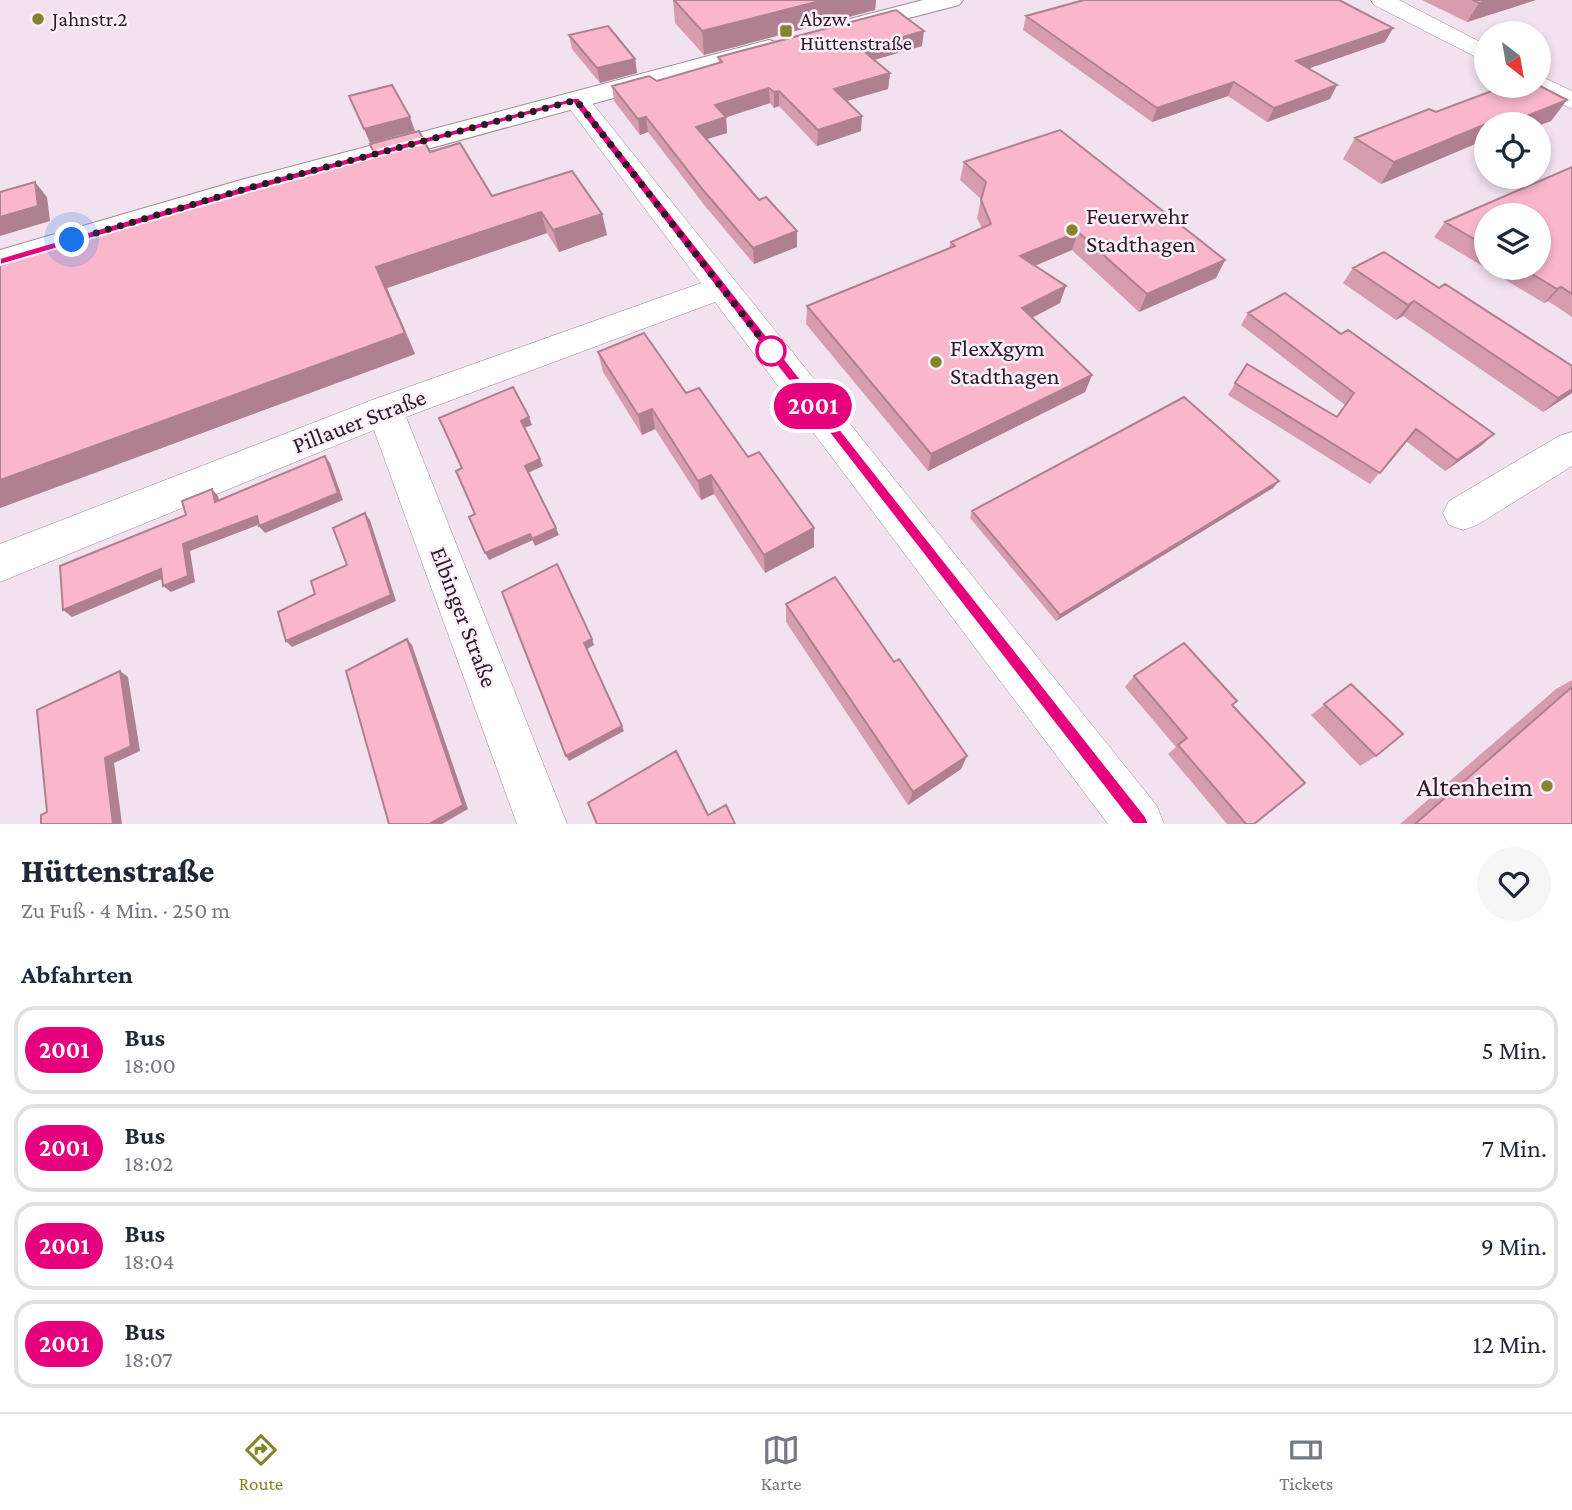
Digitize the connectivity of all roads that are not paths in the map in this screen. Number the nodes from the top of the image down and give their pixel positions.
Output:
1 (951, 0) edge
2 (1382, 0) edge
3 (831, 31) edge
4 (791, 42) edge
5 (1474, 49) edge
6 (1551, 90) edge
7 (576, 100) junction
8 (1572, 101) edge
9 (0, 261) edge
10 (721, 288) junction
11 (385, 410) junction
12 (1572, 447) edge
13 (1463, 513) dead end
14 (0, 563) edge
15 (542, 824) edge
16 (1139, 824) edge

1 - 3 main road
2 - 5 street
4 - 7 main road
6 - 8 street
7 - 9 main road
7 - 10 street
10 - 11 street, Pillauer Straße
10 - 16 street
11 - 14 street, Pillauer Straße
11 - 15 street, Elbinger Straße
12 - 13 street

